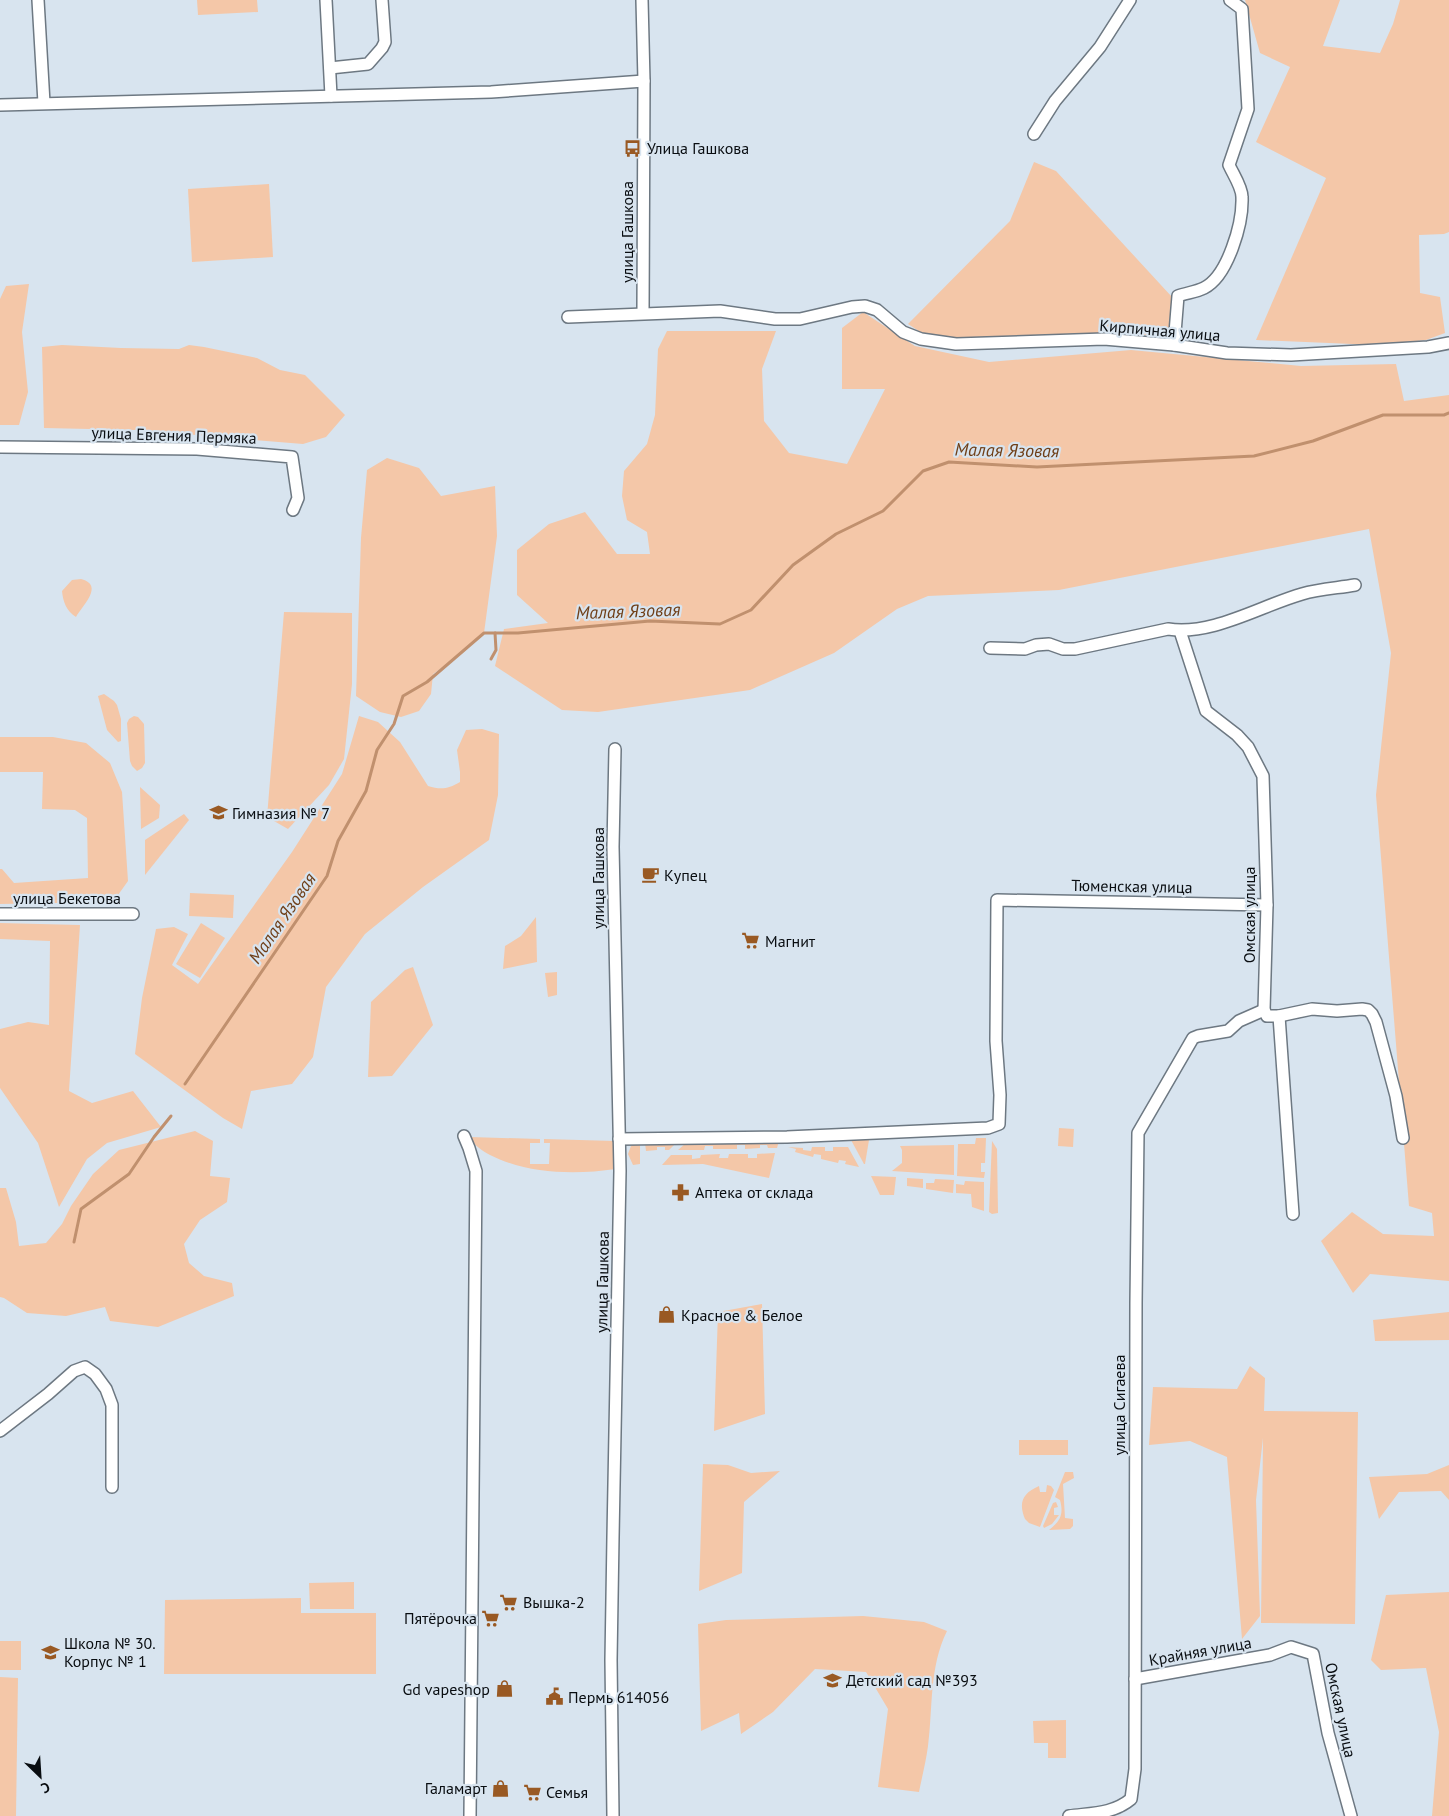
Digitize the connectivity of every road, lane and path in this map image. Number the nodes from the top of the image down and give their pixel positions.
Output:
1 (38, 0) edge
2 (326, 0) edge
3 (382, 0) edge
4 (642, 0) edge
5 (1130, 0) edge
6 (1230, 0) edge
7 (330, 68) junction
8 (644, 81) junction
9 (331, 96) junction
10 (44, 103) junction
11 (0, 106) edge
12 (1034, 134) dead end
13 (643, 313) junction
14 (568, 317) dead end
15 (1449, 343) edge
16 (1174, 345) junction
17 (0, 447) edge
18 (293, 510) dead end
19 (1355, 585) dead end
20 (1180, 631) junction
21 (990, 648) dead end
22 (615, 749) dead end
23 (1267, 905) junction
24 (0, 914) edge
25 (133, 914) dead end
26 (1264, 1010) junction
27 (1279, 1016) junction
28 (464, 1136) dead end
29 (1403, 1138) dead end
30 (619, 1139) junction
31 (1293, 1214) dead end
32 (0, 1431) edge
33 (112, 1487) dead end
34 (1270, 1655) joint
35 (1135, 1679) junction
36 (470, 1816) edge
37 (614, 1816) edge
38 (1069, 1816) edge
39 (1350, 1816) edge

1 - 10 street
2 - 7 street
3 - 7 street
4 - 8 street, улица Гашкова
5 - 12 street
6 - 16 street
7 - 9 street
8 - 9 street
8 - 13 street, улица Гашкова
9 - 10 street
10 - 11 street
13 - 14 street
13 - 16 street, Кирпичная улица
15 - 16 street, Кирпичная улица
17 - 18 street, улица Евгения Пермяка
19 - 20 street
20 - 21 street
20 - 23 street, Омская улица
22 - 30 street, улица Гашкова
23 - 26 street, Омская улица
23 - 30 street, Тюменская улица
24 - 25 street, улица Бекетова
26 - 27 street
26 - 35 street, улица Сигаева
27 - 29 street
27 - 31 street
28 - 36 street
30 - 37 street, улица Гашкова
32 - 33 street
34 - 35 street, Крайняя улица
34 - 39 street, Омская улица
35 - 38 street, улица Сигаева

